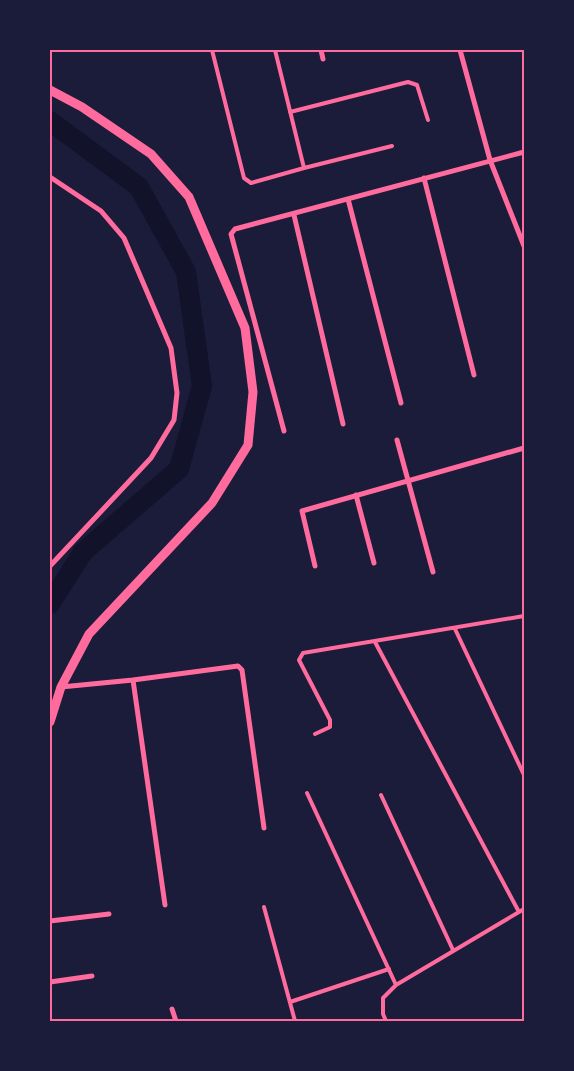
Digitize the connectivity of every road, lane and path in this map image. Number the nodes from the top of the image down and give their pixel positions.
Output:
1 (212, 50) edge
2 (275, 50) edge
3 (321, 50) edge
4 (460, 50) edge
5 (323, 59) dead end
6 (50, 90) edge
7 (290, 112) junction
8 (428, 120) dead end
9 (392, 146) dead end
10 (524, 152) edge
11 (490, 160) junction
12 (304, 168) junction
13 (50, 177) edge
14 (424, 178) junction
15 (348, 199) junction
16 (294, 215) junction
17 (524, 246) edge
18 (474, 375) dead end
19 (401, 403) dead end
20 (343, 424) dead end
21 (284, 431) dead end
22 (397, 440) dead end
23 (524, 448) edge
24 (409, 481) junction
25 (356, 495) junction
26 (374, 563) dead end
27 (50, 566) edge
28 (314, 566) dead end
29 (433, 572) dead end
30 (524, 616) edge
31 (455, 629) junction
32 (375, 642) junction
33 (133, 680) junction
34 (61, 687) junction
35 (50, 722) edge
36 (315, 734) dead end
37 (524, 775) edge
38 (307, 793) dead end
39 (382, 795) dead end
40 (264, 828) dead end
41 (165, 905) dead end
42 (264, 907) dead end
43 (524, 909) edge
44 (519, 912) junction
45 (109, 914) dead end
46 (50, 921) edge
47 (453, 950) junction
48 (389, 969) junction
49 (92, 976) dead end
50 (50, 982) edge
51 (396, 985) junction
52 (290, 1002) junction
53 (172, 1009) dead end
54 (176, 1021) edge
55 (295, 1021) edge
56 (386, 1021) edge

1 - 12 lane
2 - 7 lane
3 - 5 street
4 - 11 street
6 - 34 street
7 - 8 lane
7 - 12 lane
9 - 12 lane
10 - 11 street
11 - 14 street
11 - 17 street
13 - 27 street
14 - 15 street
14 - 18 street
15 - 16 street
15 - 19 street
16 - 20 street
16 - 21 street
22 - 24 street
23 - 24 street
24 - 25 street
24 - 29 street
25 - 26 street
25 - 28 street
30 - 31 lane
31 - 32 lane
31 - 37 lane
32 - 36 lane
32 - 44 lane
33 - 34 street
33 - 40 street
33 - 41 street
34 - 35 street
38 - 48 lane
39 - 47 lane
42 - 52 lane
43 - 44 lane
44 - 47 lane
45 - 46 street
47 - 51 lane
48 - 51 lane
48 - 52 lane
49 - 50 street
51 - 56 lane
52 - 55 lane
53 - 54 street

